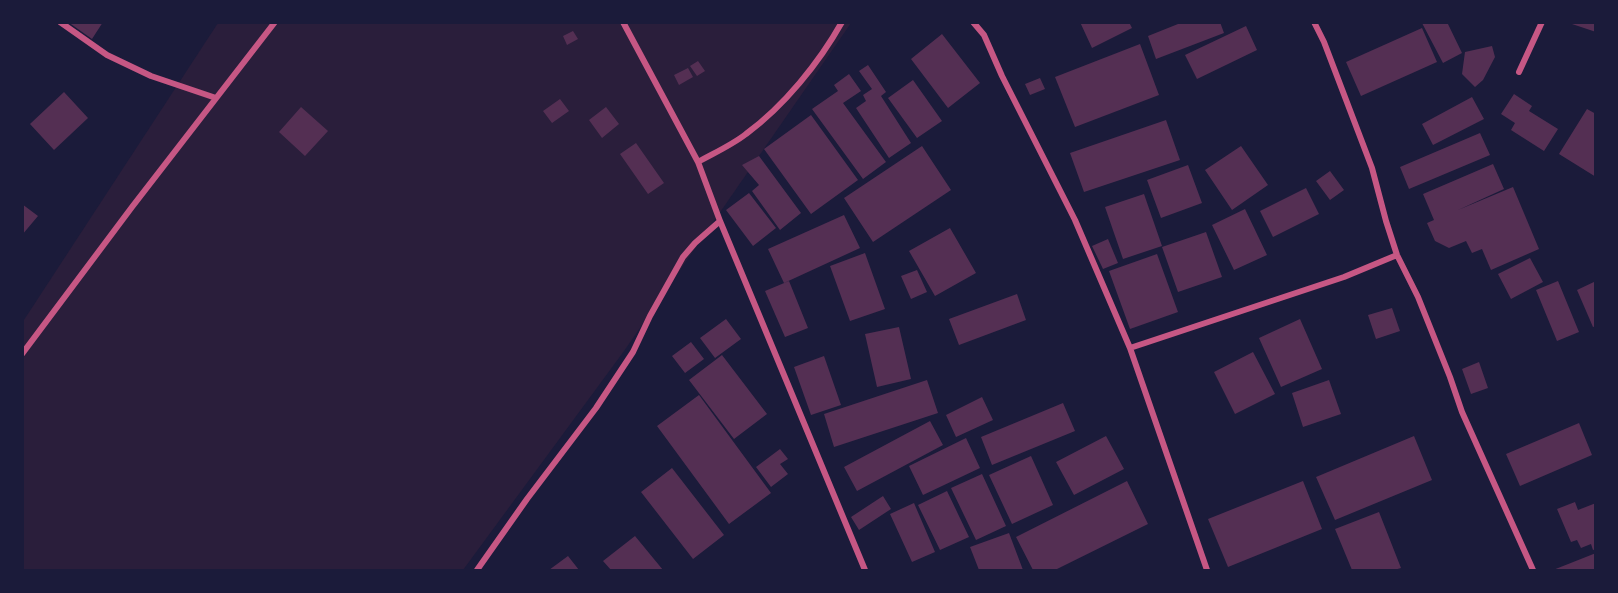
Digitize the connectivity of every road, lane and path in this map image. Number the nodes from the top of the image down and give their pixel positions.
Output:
1 (60, 22) edge
2 (275, 22) edge
3 (623, 22) edge
4 (842, 22) edge
5 (974, 22) edge
6 (1314, 22) edge
7 (1542, 22) edge
8 (1519, 72) dead end
9 (216, 98) junction
10 (698, 162) junction
11 (720, 221) junction
12 (1397, 255) junction
13 (1130, 348) junction
14 (22, 354) edge
15 (477, 570) edge
16 (865, 570) edge
17 (1207, 570) edge
18 (1533, 570) edge

1 - 9 street
2 - 9 street
3 - 10 street
4 - 10 street
5 - 13 street
6 - 12 street
7 - 8 street
9 - 14 street
10 - 11 street
11 - 15 street
11 - 16 street
12 - 13 street
12 - 18 street
13 - 17 street

